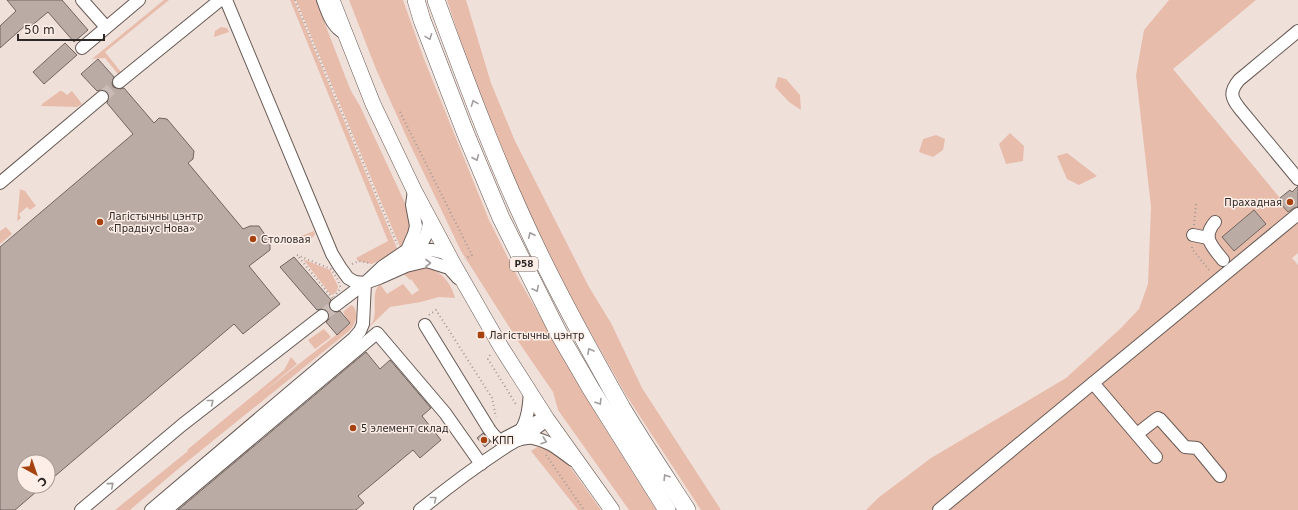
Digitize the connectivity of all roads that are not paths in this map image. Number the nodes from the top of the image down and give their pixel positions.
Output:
1 (82, 0) edge
2 (139, 0) edge
3 (220, 0) edge
4 (226, 0) edge
5 (322, 0) edge
6 (332, 0) edge
7 (416, 0) edge
8 (436, 0) edge
9 (106, 27) junction
10 (1298, 31) edge
11 (345, 33) junction
12 (82, 48) dead end
13 (119, 82) tunnel mouth
14 (102, 96) tunnel mouth
15 (1298, 179) edge
16 (0, 183) edge
17 (414, 190) junction
18 (1296, 216) edge
19 (429, 218) junction
20 (1215, 222) dead end
21 (1193, 235) dead end
22 (1208, 238) junction
23 (448, 254) junction
24 (399, 256) junction
25 (1224, 260) dead end
26 (365, 283) junction
27 (469, 290) junction
28 (334, 302) tunnel mouth
29 (322, 316) tunnel mouth
30 (424, 322) road end
31 (1093, 383) junction
32 (530, 392) junction
33 (547, 419) junction
34 (1137, 434) junction
35 (520, 435) junction
36 (1156, 457) dead end
37 (481, 464) junction
38 (580, 465) junction
39 (1220, 476) dead end
40 (81, 510) edge
41 (151, 510) edge
42 (166, 510) edge
43 (420, 510) edge
44 (612, 510) edge
45 (667, 510) edge
46 (687, 510) edge
47 (939, 510) edge

1 - 9 street
2 - 9 street
3 - 13 street
4 - 26 street
5 - 11 street
6 - 11 main road
7 -> 45 highway, Р58
46 -> 8 highway, Р58
9 - 12 street
10 - 15 street
11 - 17 main road
14 - 16 street
17 - 19 main road
17 - 26 street
18 - 31 street
19 - 23 main road
19 - 24 street
20 - 22 street
21 - 22 street
22 - 25 street
23 - 24 street
23 - 27 main road
24 - 26 street
26 -> 27 street
26 - 28 street
26 - 41 street
27 - 32 main road
40 -> 29 street
30 - 35 street
31 - 34 street
31 - 47 street
32 - 33 main road
32 - 35 street
33 - 35 street
33 - 38 main road
34 - 36 street
34 - 39 street
35 - 37 street
35 -> 38 street
37 - 42 street
43 -> 37 street
38 - 44 main road

